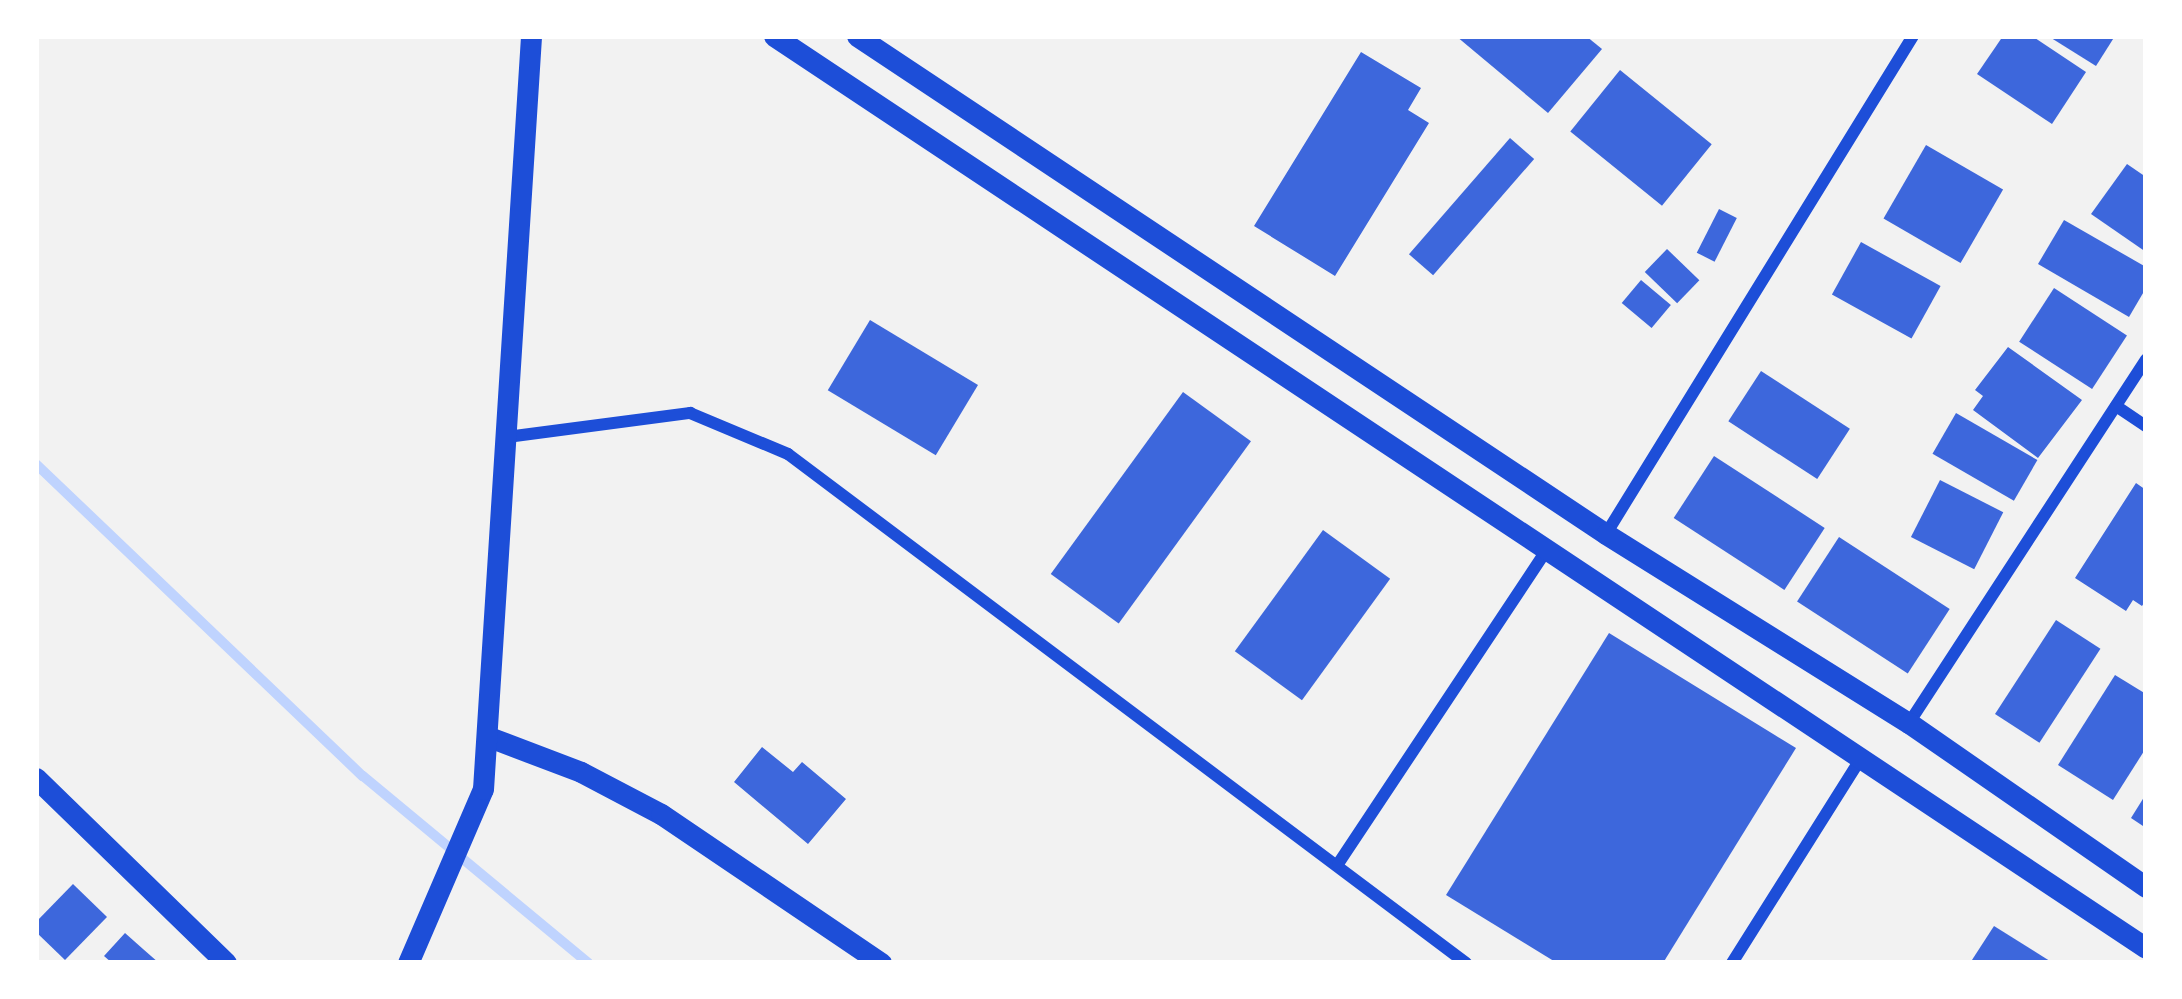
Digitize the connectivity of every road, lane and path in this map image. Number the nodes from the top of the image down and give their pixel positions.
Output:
1 (531, 36) edge
2 (774, 36) edge
3 (857, 36) edge
4 (1913, 36) edge
5 (2146, 360) edge
6 (2116, 406) junction
7 (2146, 426) edge
8 (507, 436) junction
9 (1606, 534) junction
10 (1547, 550) junction
11 (1909, 723) junction
12 (489, 737) junction
13 (1861, 758) junction
14 (36, 778) edge
15 (1338, 863) junction
16 (2146, 887) edge
17 (2146, 948) edge
18 (226, 963) edge
19 (408, 963) edge
20 (881, 963) edge
21 (1466, 963) edge
22 (1732, 963) edge

1 - 8 street
2 - 10 street
3 - 9 street
4 - 9 street
5 - 6 street
6 - 7 street
6 - 11 street
8 - 12 street
8 - 15 street
9 - 11 street
10 - 13 street
10 - 15 street
11 - 16 street
12 - 19 street
12 - 20 street
13 - 17 street
13 - 22 street
14 - 18 street
15 - 21 street

